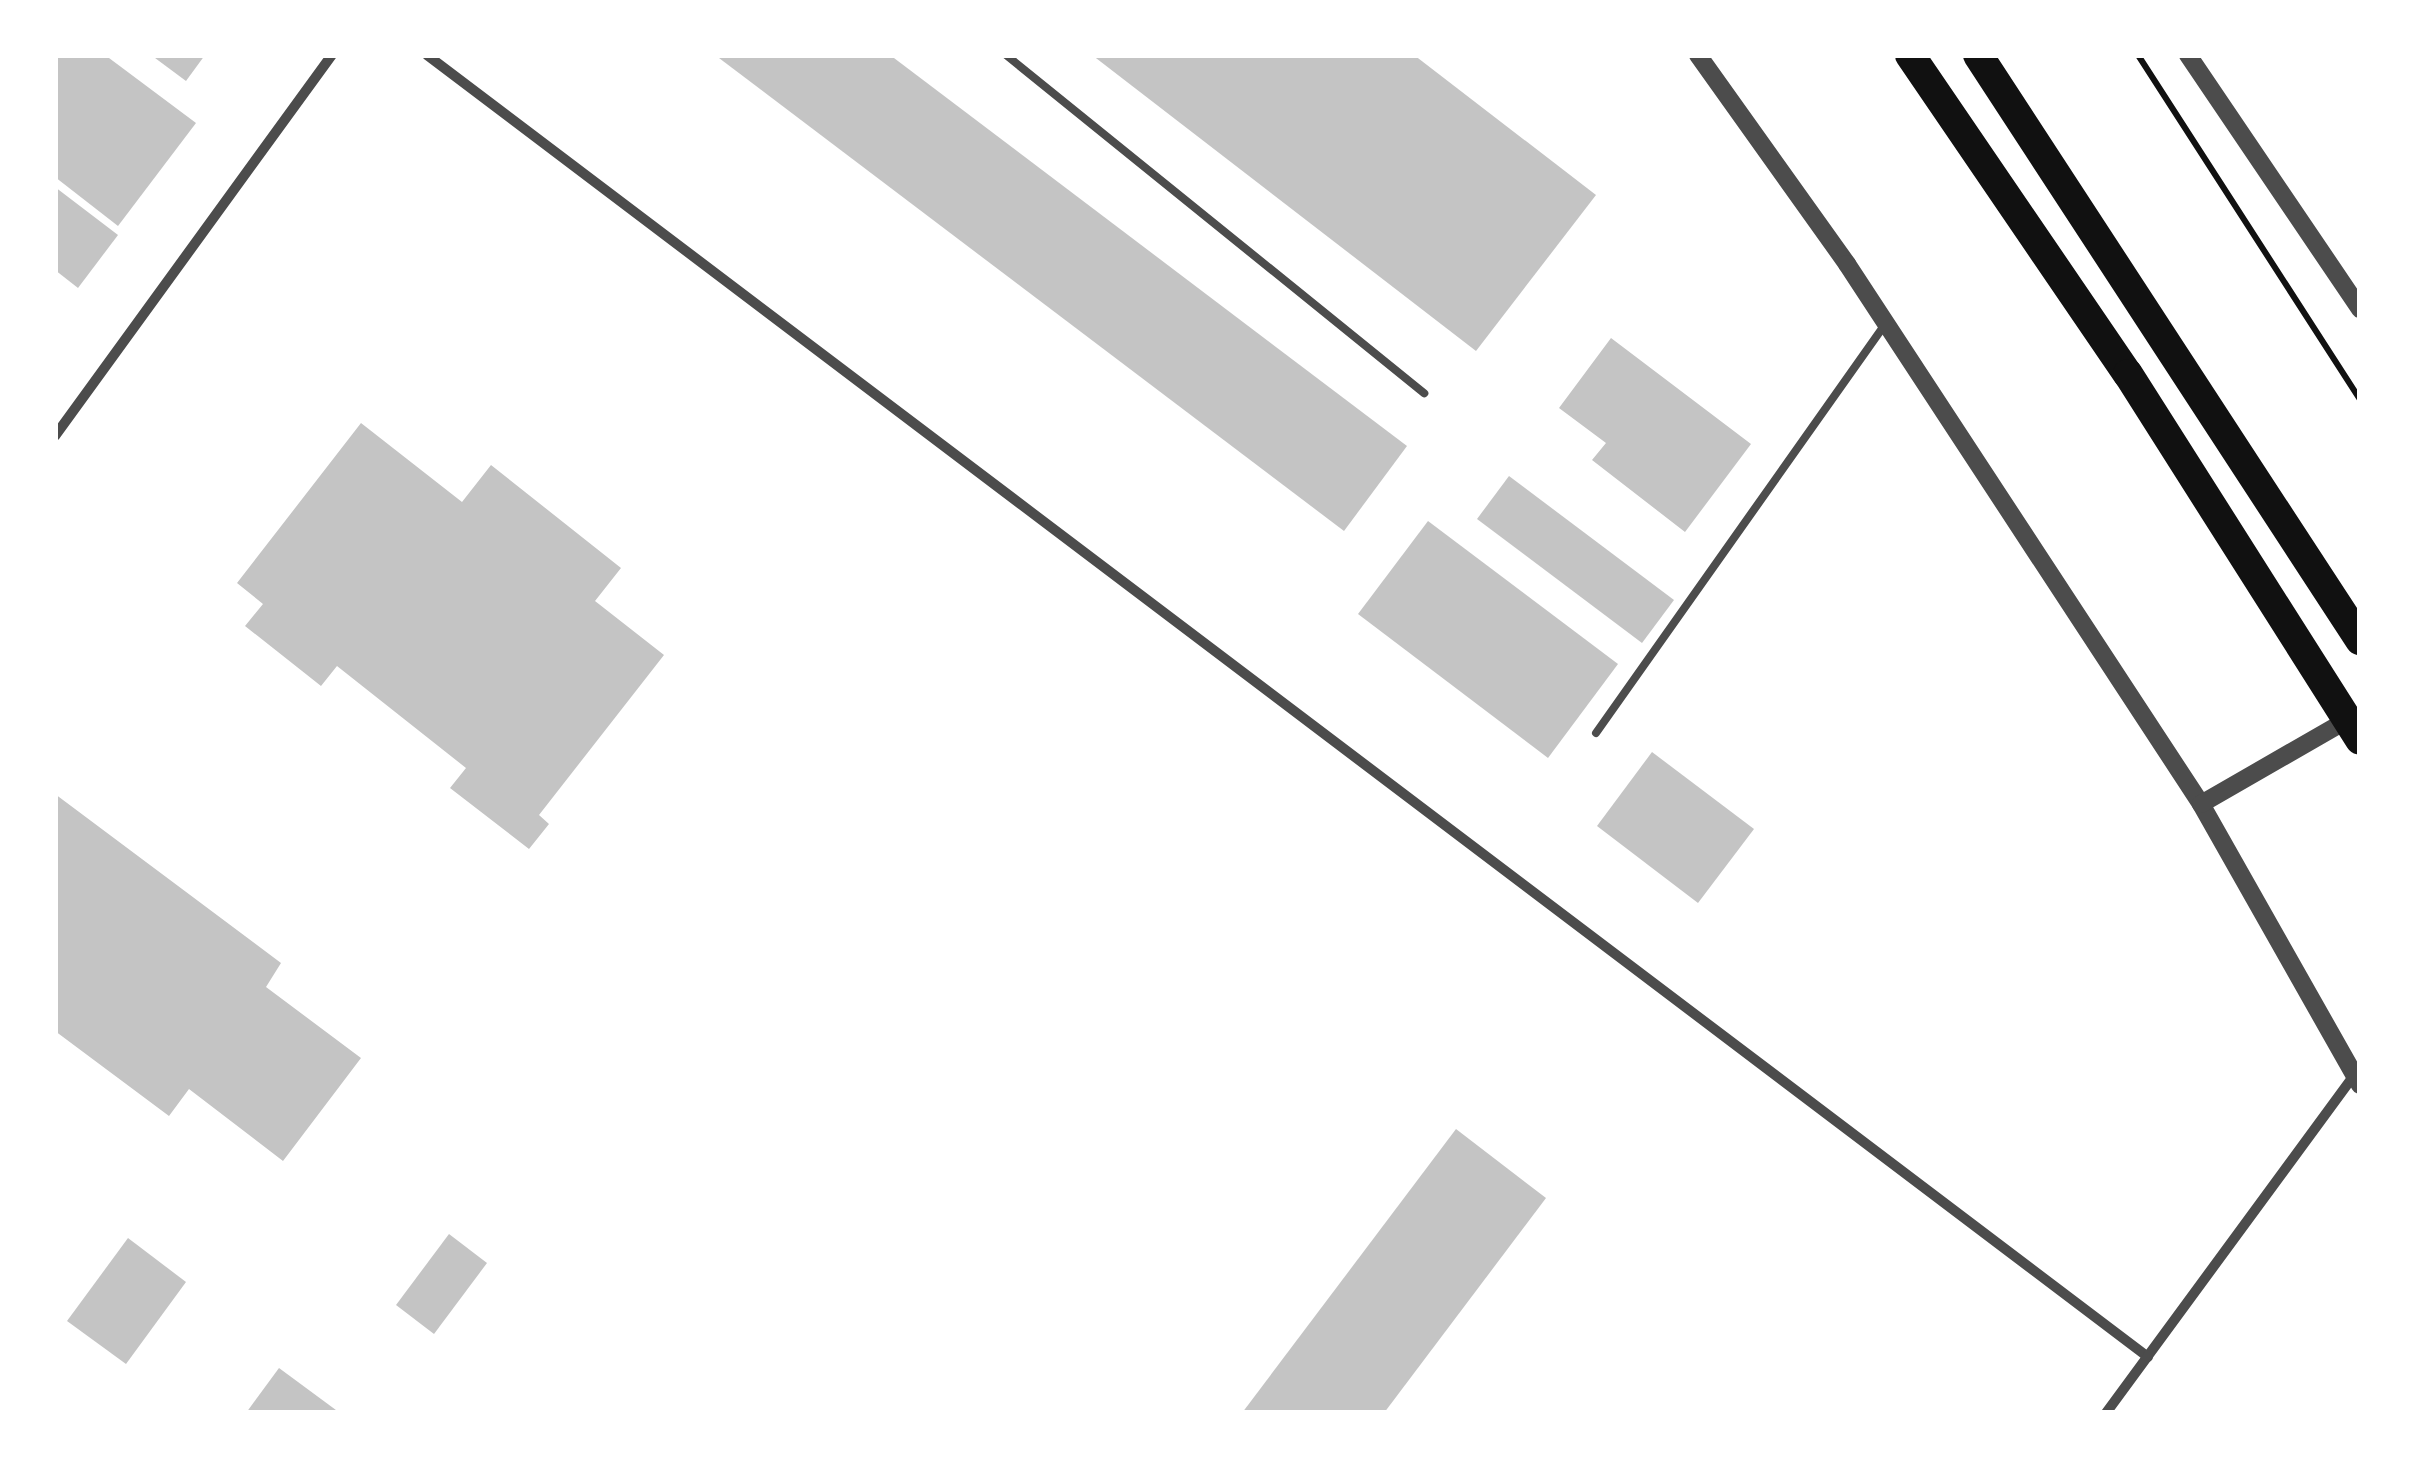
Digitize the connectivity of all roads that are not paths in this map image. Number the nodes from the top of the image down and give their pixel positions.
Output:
1 (332, 55) edge
2 (428, 55) edge
3 (1006, 55) edge
4 (1698, 55) edge
5 (1910, 55) edge
6 (1978, 55) edge
7 (2188, 55) edge
8 (2360, 310) edge
9 (1886, 323) junction
10 (1424, 393) dead end
11 (55, 436) edge
12 (2360, 639) edge
13 (2360, 712) edge
14 (1596, 733) dead end
15 (2360, 740) edge
16 (2201, 804) junction
17 (2357, 1080) edge
18 (2148, 1358) junction
19 (2106, 1413) edge

1 - 11 street
2 - 18 street
3 - 10 lane
4 - 9 street
5 - 15 highway
6 - 12 highway
7 - 8 street
9 - 14 lane
9 - 16 street
13 - 16 street
16 - 17 street
17 - 18 street
18 - 19 street

